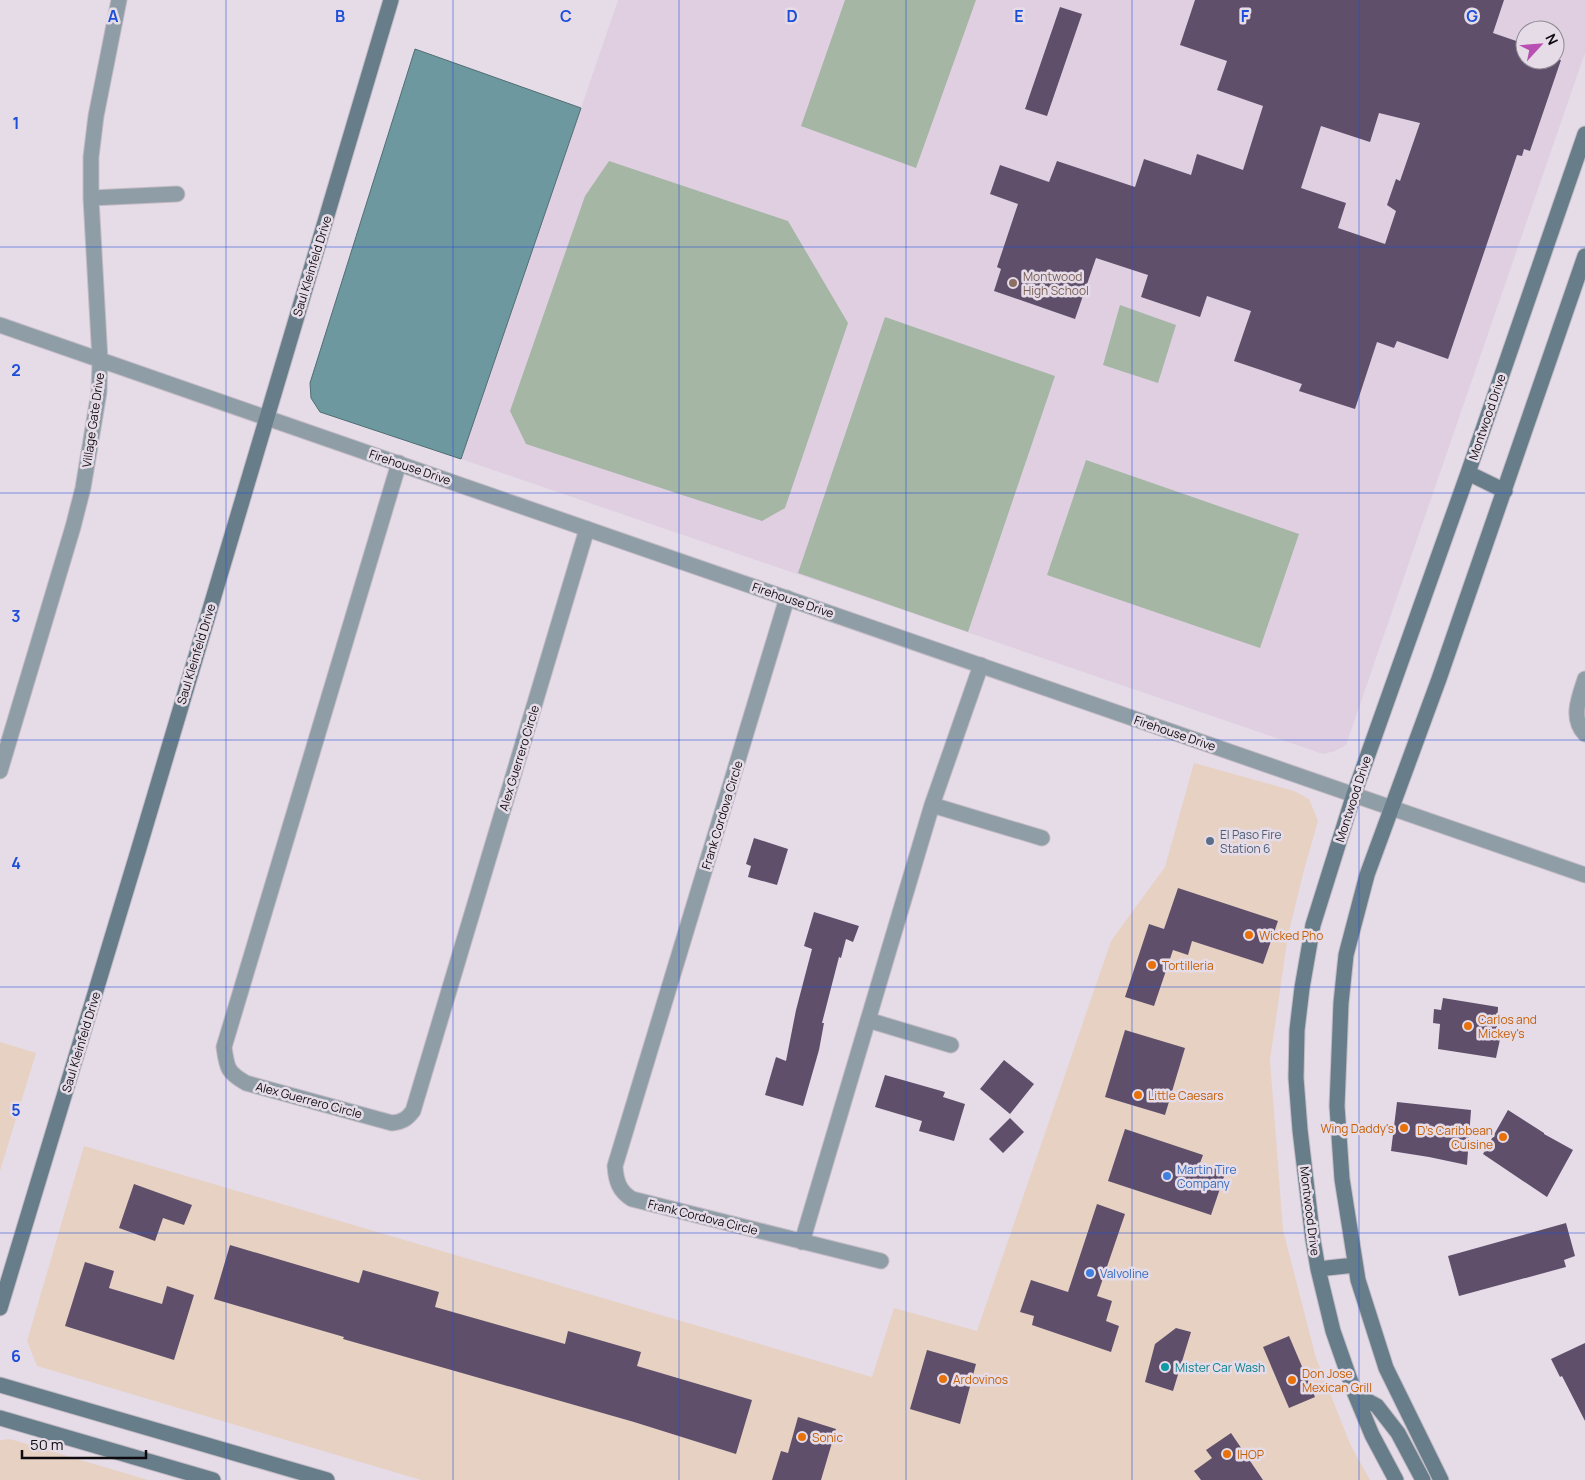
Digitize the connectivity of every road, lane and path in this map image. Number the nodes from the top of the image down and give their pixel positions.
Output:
1 (120, 0) edge
2 (391, 0) edge
3 (1585, 134) edge
4 (177, 194) dead end
5 (90, 198) junction
6 (1585, 256) edge
7 (0, 326) edge
8 (100, 360) junction
9 (267, 418) junction
10 (399, 463) junction
11 (1468, 473) junction
12 (1505, 491) junction
13 (588, 529) junction
14 (787, 598) junction
15 (980, 665) junction
16 (1585, 679) edge
17 (1585, 734) edge
18 (0, 772) edge
19 (1354, 794) junction
20 (932, 805) junction
21 (1392, 808) junction
22 (1042, 838) dead end
23 (1585, 875) edge
24 (868, 1020) junction
25 (951, 1046) dead end
26 (802, 1242) junction
27 (881, 1261) dead end
28 (1355, 1264) junction
29 (1318, 1269) junction
30 (0, 1308) edge
31 (0, 1385) edge
32 (1355, 1394) junction
33 (0, 1418) edge
34 (213, 1480) edge
35 (327, 1480) edge
36 (1396, 1480) edge
37 (1423, 1480) edge
38 (1441, 1480) edge

1 - 5 street, Village Gate Drive
2 - 9 main road, Saul Kleinfeld Drive
3 - 11 main road, Montwood Drive
4 - 5 street
5 - 8 street, Village Gate Drive
6 - 12 main road
7 - 8 street, Firehouse Drive
8 - 9 street, Firehouse Drive
8 - 18 street, Village Gate Drive
9 - 10 street, Firehouse Drive
9 - 30 main road, Saul Kleinfeld Drive
10 - 13 street, Firehouse Drive
10 - 13 street, Alex Guerrero Circle
11 - 12 main road
11 - 19 main road, Montwood Drive
12 - 21 main road
13 - 14 street, Firehouse Drive
14 - 15 street, Firehouse Drive
14 - 26 street, Frank Cordova Circle
15 - 19 street, Firehouse Drive
15 - 20 street
16 - 17 street
19 - 21 street, Firehouse Drive
19 - 29 main road, Montwood Drive
20 - 22 street
20 - 24 street
21 - 23 street, Firehouse Drive
21 - 28 main road
24 - 25 street
24 - 26 street
26 - 27 street
28 - 29 main road
28 - 38 main road
29 - 32 main road, Montwood Drive
31 - 35 main road
32 - 36 main road, Montwood Drive
32 - 37 main road
33 - 34 main road

